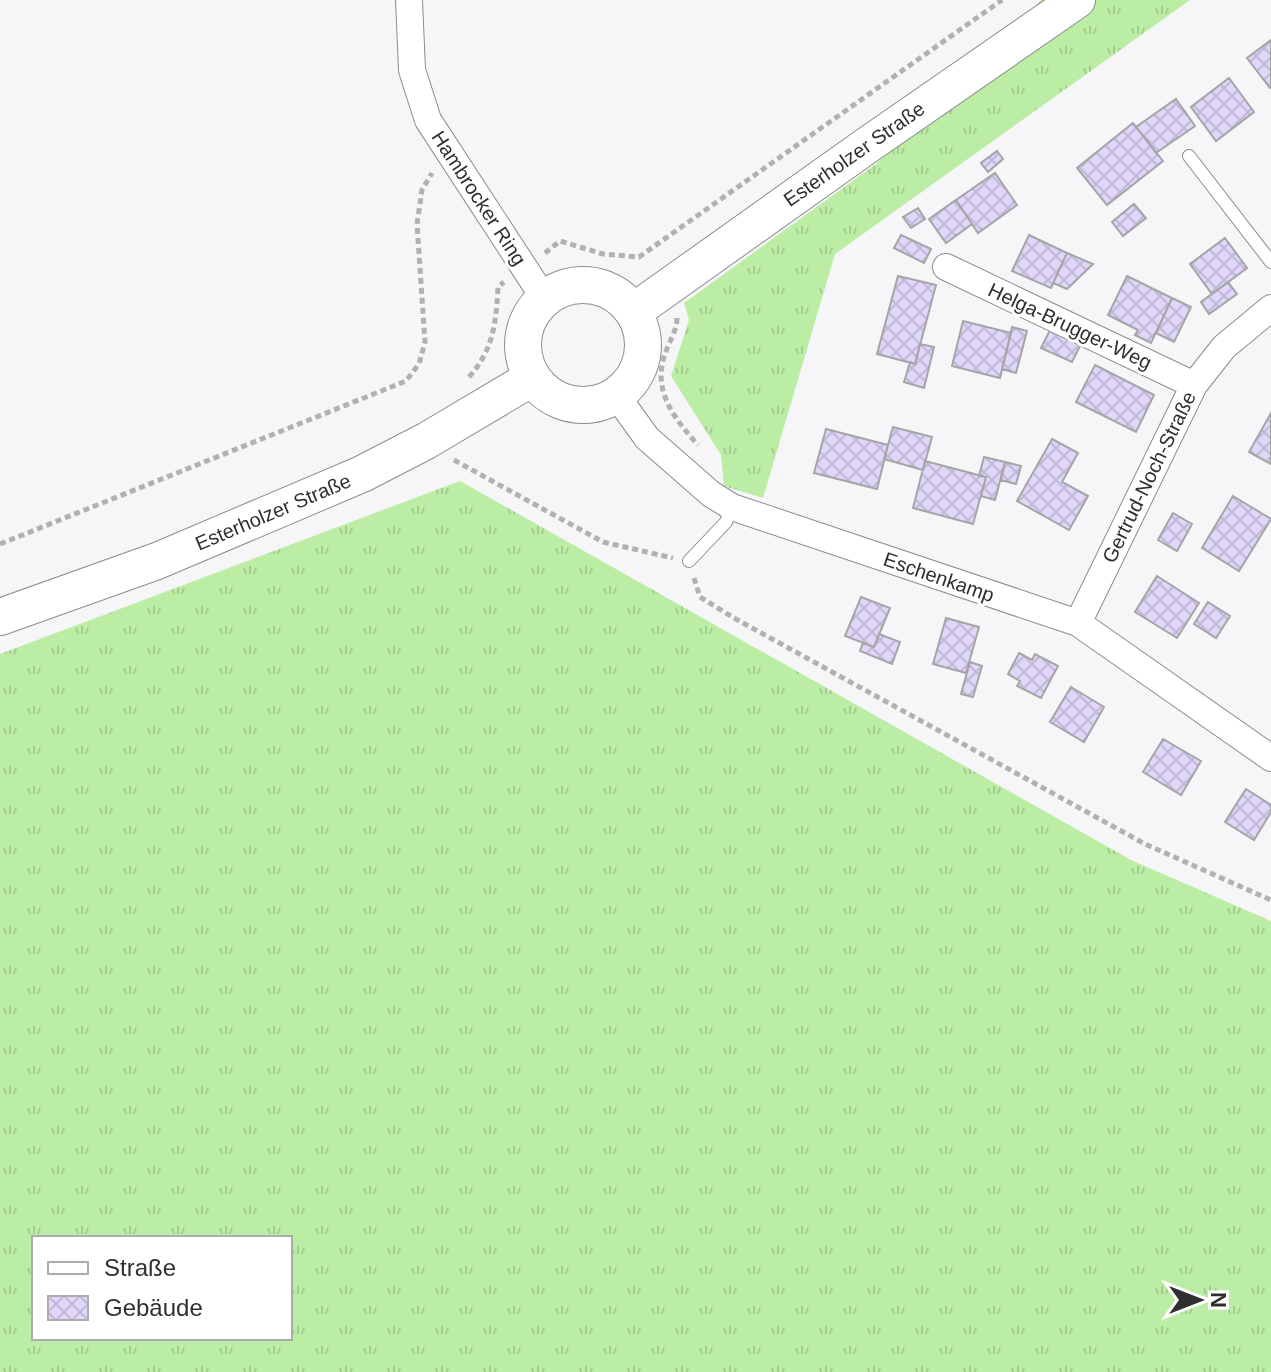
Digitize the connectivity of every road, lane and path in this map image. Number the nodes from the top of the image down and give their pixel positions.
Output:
1 (409, 0) edge
2 (1002, 0) edge
3 (1077, 0) edge
4 (1189, 156) dead end
5 (452, 158) junction
6 (639, 257) junction
7 (1271, 262) edge
8 (946, 267) dead end
9 (525, 268) junction
10 (544, 298) junction
11 (648, 301) junction
12 (1271, 308) edge
13 (532, 378) junction
14 (467, 380) dead end
15 (1194, 385) junction
16 (616, 395) junction
17 (426, 441) junction
18 (721, 501) junction
19 (0, 544) edge
20 (689, 561) junction
21 (0, 617) edge
22 (1078, 623) junction
23 (1271, 758) edge
24 (1271, 900) edge

1 - 5 street, Hambrocker Ring
2 - 6 path
3 - 11 main road, Esterholzer Straße
4 - 7 lane
5 - 9 street, Hambrocker Ring
5 - 19 path
6 - 9 path
6 - 11 path
8 - 15 street, Helga-Brugger-Weg
9 - 10 street, Hambrocker Ring
9 - 14 path
10 - 11 main road
10 - 13 main road
11 - 16 main road
11 - 18 path
12 - 15 street, Gertrud-Noch-Straße
13 - 16 main road
13 - 17 main road, Esterholzer Straße
15 - 22 street, Gertrud-Noch-Straße
16 - 18 street, Eschenkamp
17 - 20 path
17 - 21 main road, Esterholzer Straße
18 - 20 lane
18 - 22 street, Eschenkamp
20 - 24 path
22 - 23 street, Eschenkamp

